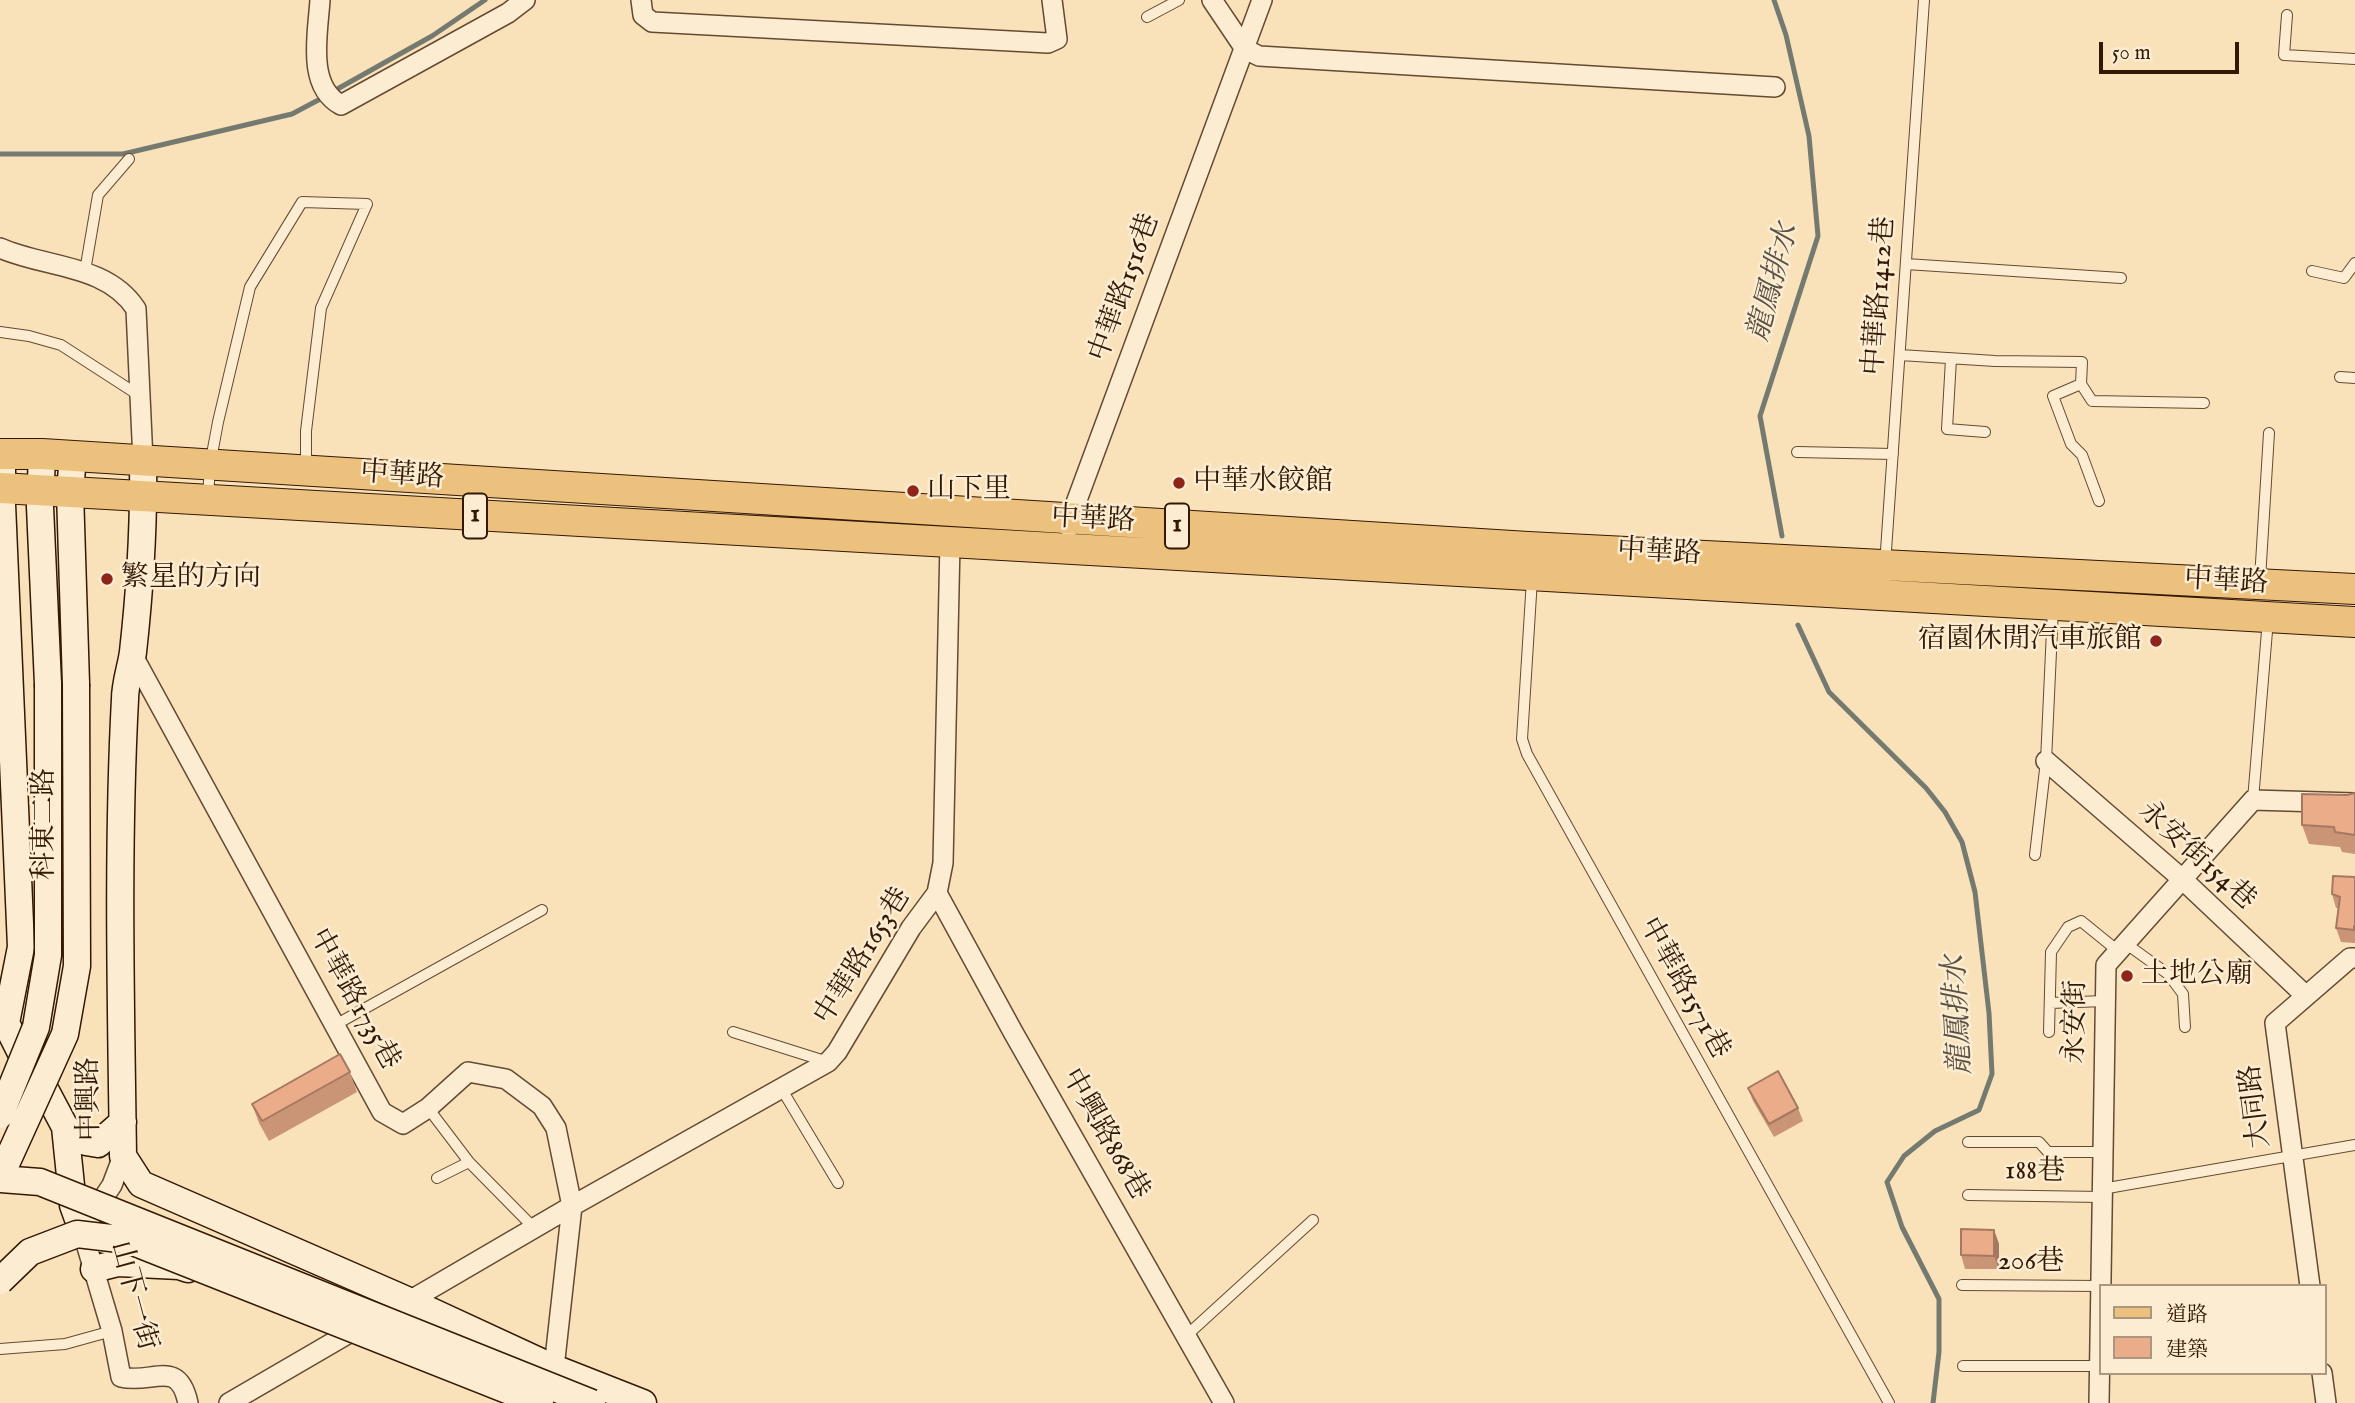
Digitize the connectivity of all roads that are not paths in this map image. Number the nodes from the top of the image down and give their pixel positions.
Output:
1 (320, 0) edge
2 (525, 0) edge
3 (641, 0) edge
4 (1052, 0) edge
5 (1179, 0) edge
6 (1212, 0) edge
7 (1262, 0) edge
8 (1924, 0) edge
9 (2287, 15) dead end
10 (1147, 18) dead end
11 (1245, 49) junction
12 (2355, 59) edge
13 (1775, 87) dead end
14 (129, 159) dead end
15 (0, 248) edge
16 (2355, 263) edge
17 (1906, 264) junction
18 (85, 271) junction
19 (2312, 271) dead end
20 (2121, 278) dead end
21 (0, 332) edge
22 (1900, 355) junction
23 (1951, 359) junction
24 (2340, 377) dead end
25 (2355, 378) edge
26 (2081, 384) junction
27 (141, 397) junction
28 (2204, 402) dead end
29 (1986, 432) dead end
30 (2269, 433) dead end
31 (1797, 452) dead end
32 (1, 454) edge
33 (42, 454) junction
34 (1894, 454) junction
35 (73, 456) junction
36 (143, 461) junction
37 (210, 465) junction
38 (306, 471) junction
39 (1, 488) edge
40 (40, 491) junction
41 (70, 492) junction
42 (144, 496) junction
43 (208, 500) junction
44 (2099, 501) dead end
45 (951, 513) junction
46 (1070, 519) junction
47 (950, 543) junction
48 (1067, 549) junction
49 (1886, 565) junction
50 (1532, 575) junction
51 (2259, 584) junction
52 (2355, 589) edge
53 (1883, 594) junction
54 (2053, 604) junction
55 (2268, 617) junction
56 (2355, 622) edge
57 (132, 654) junction
58 (6, 741) edge
59 (2046, 761) junction
60 (2253, 800) junction
61 (2355, 803) edge
62 (2035, 855) dead end
63 (2180, 878) junction
64 (937, 893) junction
65 (542, 909) dead end
66 (2121, 947) junction
67 (2355, 958) edge
68 (2306, 996) junction
69 (2105, 1002) junction
70 (2050, 1003) junction
71 (3, 1015) edge
72 (335, 1025) junction
73 (2185, 1027) dead end
74 (733, 1032) dead end
75 (2049, 1032) dead end
76 (828, 1062) junction
77 (781, 1088) junction
78 (428, 1108) junction
79 (0, 1115) edge
80 (123, 1122) junction
81 (65, 1127) junction
82 (1968, 1142) dead end
83 (2355, 1145) edge
84 (2103, 1152) junction
85 (2291, 1154) junction
86 (123, 1156) junction
87 (469, 1162) junction
88 (0, 1178) edge
89 (437, 1178) dead end
90 (838, 1183) dead end
91 (2102, 1193) junction
92 (1968, 1195) dead end
93 (572, 1206) junction
94 (1313, 1220) dead end
95 (534, 1228) junction
96 (82, 1230) junction
97 (179, 1266) junction
98 (94, 1269) junction
99 (0, 1281) edge
100 (2101, 1284) edge
101 (2310, 1284) edge
102 (1962, 1285) dead end
103 (2100, 1286) edge
104 (409, 1301) junction
105 (112, 1331) junction
106 (350, 1333) junction
107 (1186, 1336) junction
108 (0, 1349) edge
109 (1963, 1366) dead end
110 (2100, 1367) edge
111 (554, 1368) junction
112 (2101, 1375) edge
113 (2322, 1375) edge
114 (188, 1403) edge
115 (229, 1403) edge
116 (509, 1403) edge
117 (540, 1403) edge
118 (552, 1403) edge
119 (592, 1403) edge
120 (643, 1403) edge
121 (1224, 1403) edge
122 (1889, 1403) edge
123 (2099, 1403) edge
124 (2326, 1403) edge

1 - 2 street
3 - 4 street
5 - 10 lane
6 - 11 street
7 - 11 street, 中華路1516巷
8 - 17 lane, 中華路1412巷
9 - 12 lane
11 - 13 street
11 - 46 street, 中華路1516巷
14 - 18 lane
15 - 18 street
16 - 19 lane
17 - 20 lane
17 - 22 lane, 中華路1412巷
18 - 27 street
21 - 27 lane
22 - 23 lane
22 - 34 lane, 中華路1412巷
23 - 26 lane
23 - 29 lane
24 - 25 lane
26 - 28 lane
26 - 44 lane
27 - 36 street
30 - 51 lane
31 - 34 lane
32 - 33 main road, 中華路 / 1
32 - 39 street, 山下一街
33 - 35 main road, 中華路 / 1
33 - 40 street, 科東二路
34 - 49 lane, 中華路1412巷
35 - 36 main road, 中華路 / 1
35 - 41 street, 科東二路
36 - 37 main road, 中華路 / 1
36 - 42 street, 中興路
37 - 38 main road, 中華路 / 1
37 - 38 lane
37 - 43 lane
38 - 45 main road, 中華路 / 1
39 - 40 main road, 中華路 / 1
39 - 58 street, 山下一街
40 - 41 main road, 中華路 / 1
40 - 79 street, 科東二路, bridge
41 - 42 main road, 中華路 / 1
41 - 88 street, 科東二路, bridge
42 - 43 main road, 中華路 / 1
42 - 57 street, 中興路
43 - 47 main road, 中華路 / 1
45 - 46 main road, 中華路 / 1
45 - 47 main road
46 - 48 street, 中華路1516巷
46 - 49 main road, 中華路 / 1
47 - 48 main road, 中華路 / 1
47 - 64 street, 中華路1653巷
48 - 50 main road, 中華路 / 1
49 - 51 main road, 中華路 / 1
49 - 53 lane, 中華路1412巷
50 - 53 main road, 中華路 / 1
50 - 122 lane, 中華路1571巷
51 - 52 main road, 中華路 / 1
53 - 54 main road, 中華路 / 1
54 - 55 main road, 中華路 / 1
54 - 59 lane
55 - 56 main road, 中華路 / 1
55 - 60 lane
57 - 72 street, 中華路1735巷
57 - 80 street, 中興路
58 - 71 street, 山下一街
59 - 62 lane
59 - 63 street, 永安街154巷
60 - 61 street
60 - 63 street, 永安街
63 - 66 street, 永安街
63 - 68 street, 永安街154巷
64 - 76 street, 中華路1653巷
64 - 107 street, 中興路868巷
65 - 72 lane
66 - 69 street, 永安街
66 - 70 lane
66 - 73 lane
67 - 68 street, 大同路
68 - 85 street, 大同路
69 - 70 lane
69 - 84 street, 永安街
70 - 75 lane
71 - 81 street, 山下一街
72 - 78 street, 中華路1735巷
74 - 76 lane
76 - 77 street, 中華路1653巷
77 - 90 lane
77 - 93 street, 中華路1653巷
78 - 87 lane
78 - 93 street, 中華路1735巷
80 - 81 street
80 - 86 street, 中興路
81 - 96 street, 山下一街
82 - 84 lane
83 - 85 lane, 188巷
84 - 91 street, 永安街
85 - 91 lane, 188巷
85 - 101 street, 大同路
86 - 96 street, 山下一街
86 - 104 street, 中興路
87 - 89 lane
87 - 95 lane
88 - 119 street, bridge
91 - 92 lane, 188巷
91 - 100 street, 永安街
93 - 95 street, 中華路1653巷
93 - 111 street
94 - 107 lane
95 - 104 street, 中華路1653巷
96 - 97 street
96 - 98 street, 山下一街
97 - 98 street
97 - 106 street
98 - 105 street, 山下一街
99 - 117 street, bridge
102 - 103 lane, 206巷
104 - 106 street, 中華路1653巷
104 - 111 street, 中興路
105 - 108 lane
105 - 114 street, 山下一街
106 - 115 street, 中華路1653巷
106 - 116 street
107 - 121 street, 中興路868巷
109 - 110 lane
111 - 118 street
111 - 120 street, 中興路
112 - 123 street, 永安街
113 - 124 street

